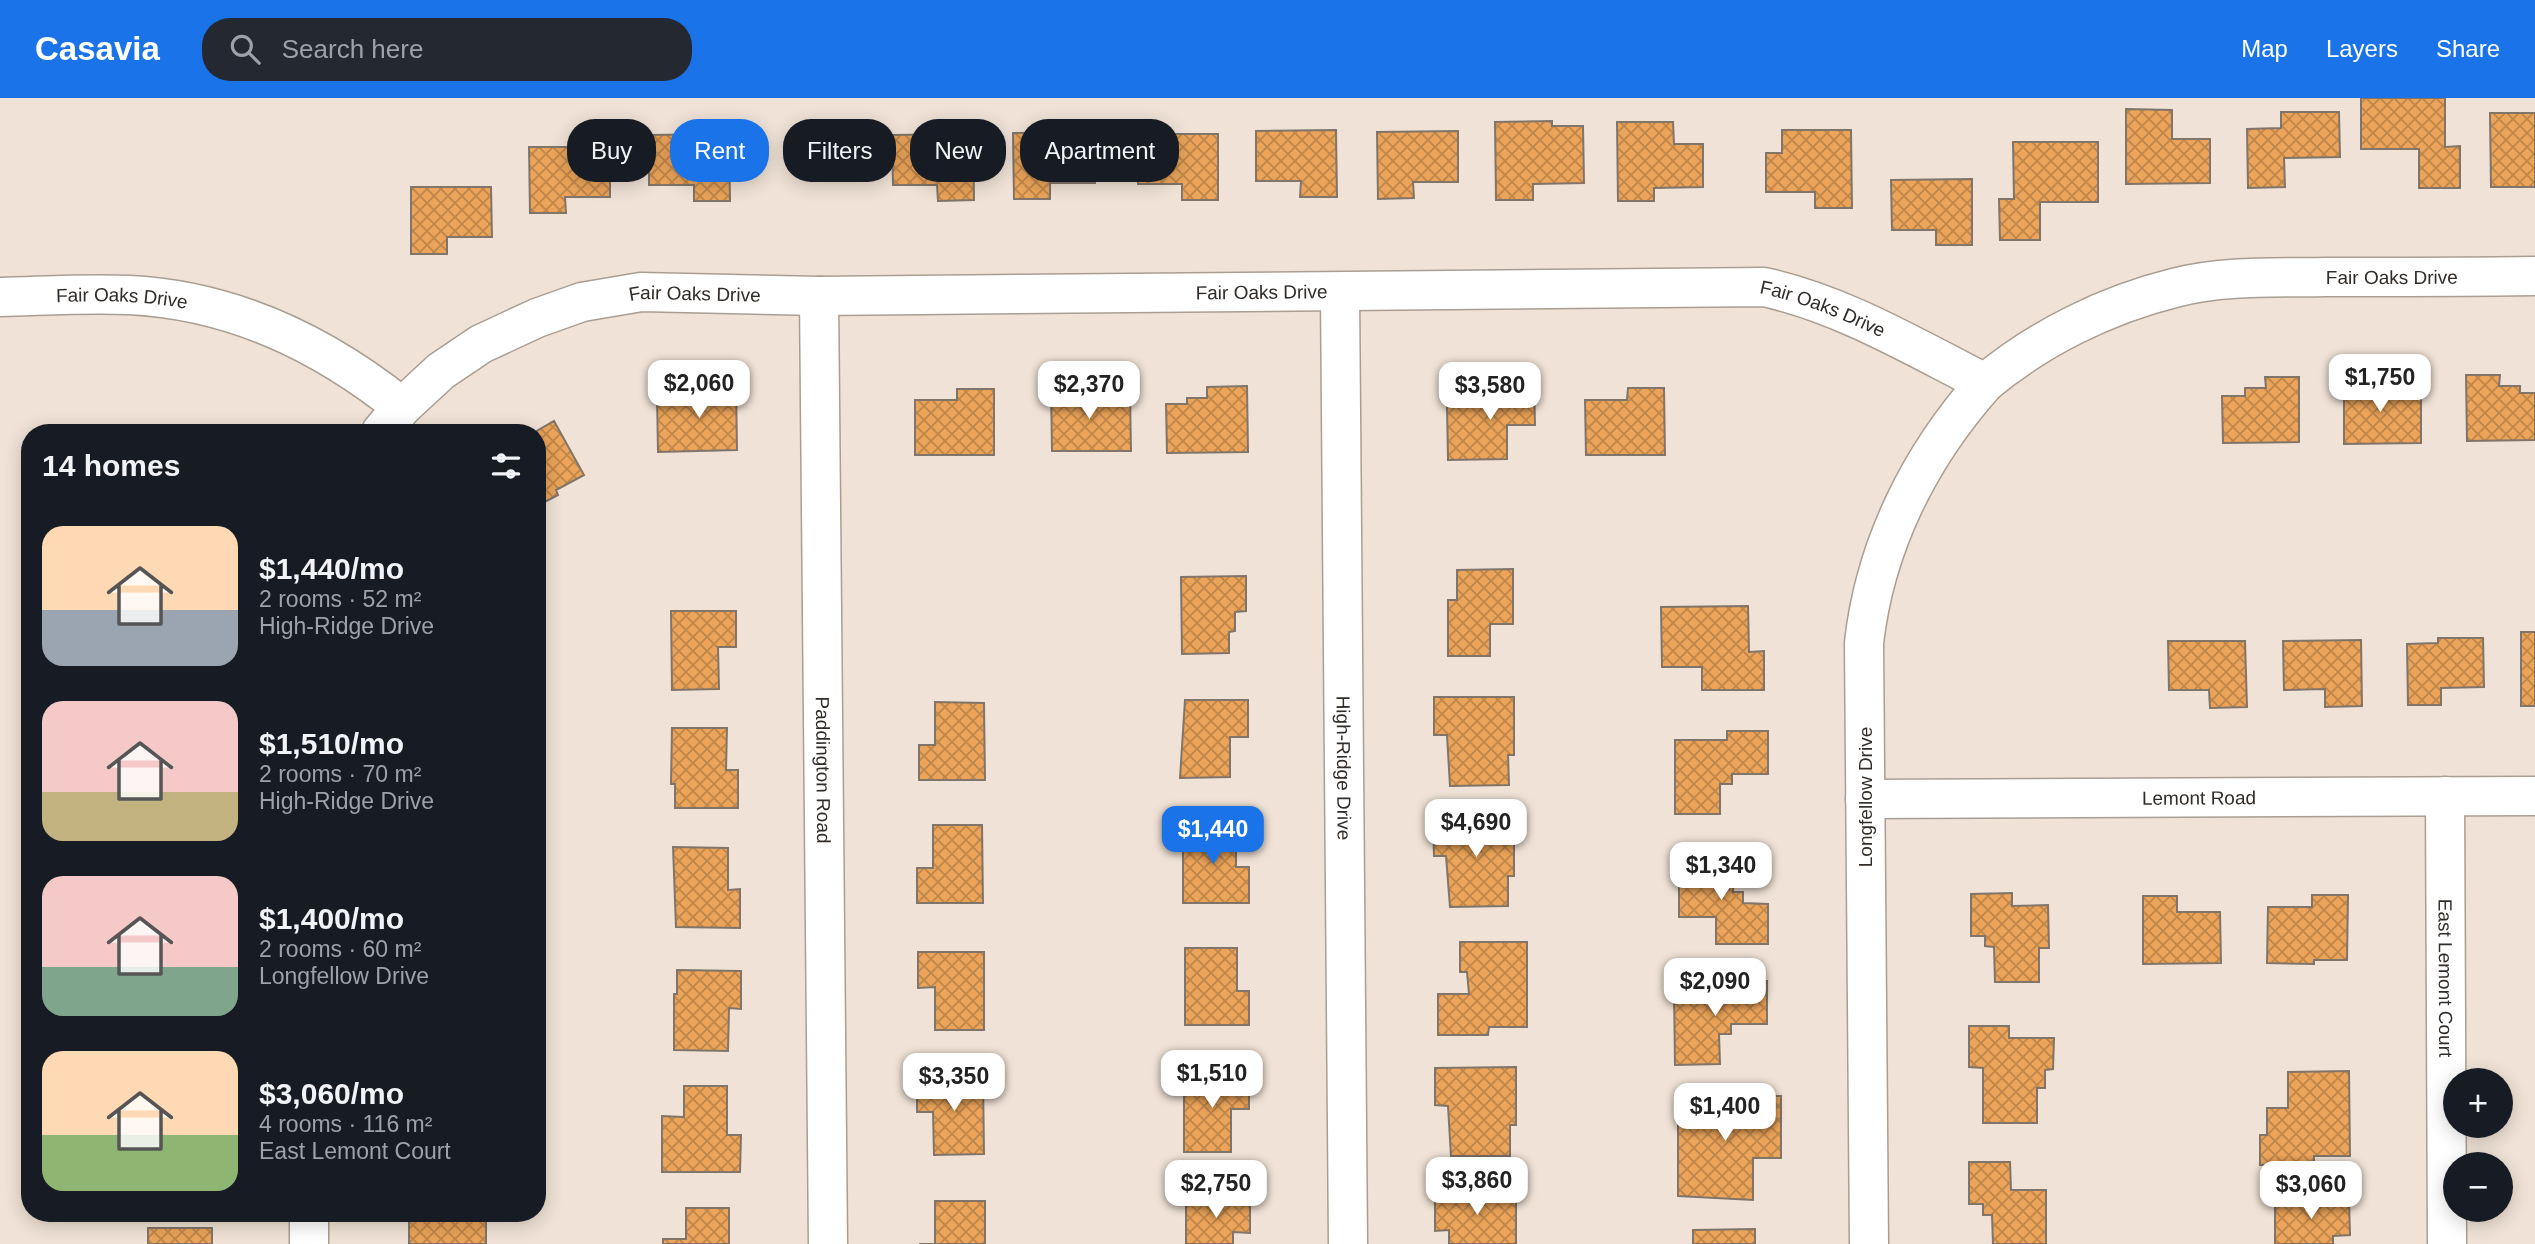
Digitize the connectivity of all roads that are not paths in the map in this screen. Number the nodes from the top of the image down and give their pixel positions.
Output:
1 (2535, 276) edge
2 (1340, 292) junction
3 (819, 296) junction
4 (0, 297) edge
5 (1985, 383) junction
6 (391, 419) edge
7 (2445, 796) junction
8 (2535, 796) edge
9 (1865, 799) junction
10 (309, 1222) edge
11 (309, 1244) edge
12 (828, 1244) edge
13 (1348, 1244) edge
14 (1868, 1244) edge
15 (2447, 1244) edge

1 - 5 street, Fair Oaks Drive
2 - 3 street, Fair Oaks Drive
2 - 5 street, Fair Oaks Drive
2 - 13 street, High-Ridge Drive
3 - 6 street, Fair Oaks Drive
3 - 12 street, Paddington Road
4 - 6 street, Fair Oaks Drive
5 - 9 street, Longfellow Drive
7 - 8 street, Lemont Road
7 - 9 street, Lemont Road
7 - 15 street, East Lemont Court
9 - 14 street, Longfellow Drive
10 - 11 street

